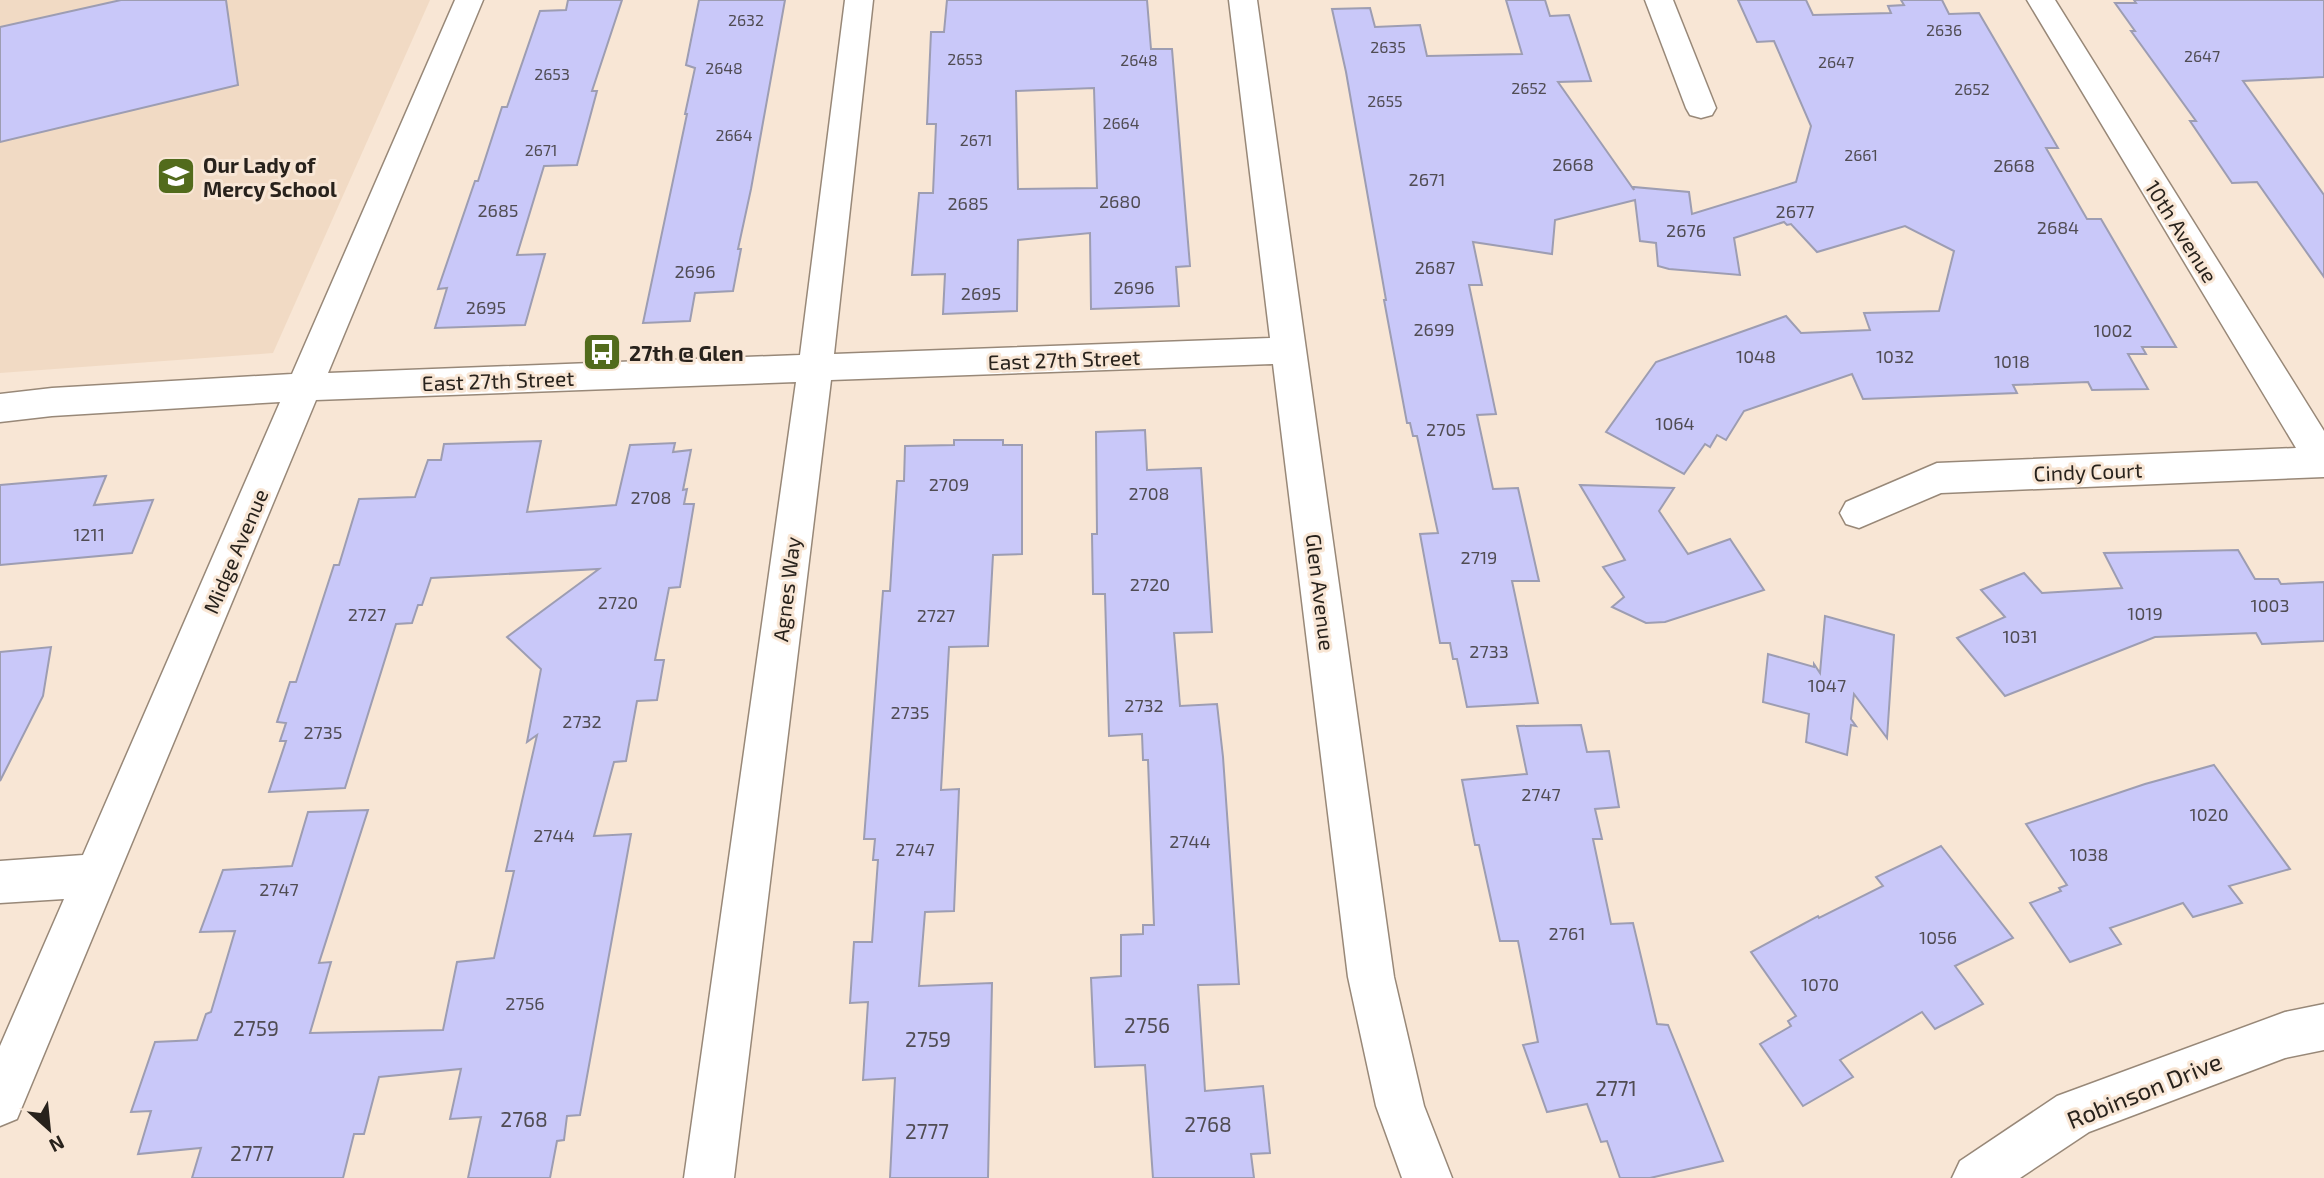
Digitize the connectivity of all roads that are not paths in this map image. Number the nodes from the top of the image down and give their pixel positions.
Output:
1 (469, 0) edge
2 (859, 0) edge
3 (1243, 0) edge
4 (1659, 0) edge
5 (2041, 0) edge
6 (1701, 108) dead end
7 (1290, 350) junction
8 (815, 370) junction
9 (305, 387) junction
10 (0, 408) edge
11 (2324, 462) edge
12 (1859, 513) dead end
13 (96, 875) junction
14 (0, 882) edge
15 (2324, 1027) edge
16 (0, 1102) edge
17 (709, 1178) edge
18 (1427, 1178) edge
19 (1977, 1178) edge

1 - 9 street, Midge Avenue
2 - 8 street, Agnes Way
3 - 7 street, Glen Avenue
4 - 6 street
5 - 11 street, 10th Avenue
7 - 8 street, East 27th Street
7 - 18 street, Glen Avenue
8 - 9 street, East 27th Street
8 - 17 street, Agnes Way
9 - 10 street, East 27th Street
9 - 13 street, Midge Avenue
11 - 12 street, Cindy Court
13 - 14 street
13 - 16 street, Midge Avenue
15 - 19 street, Robinson Drive

